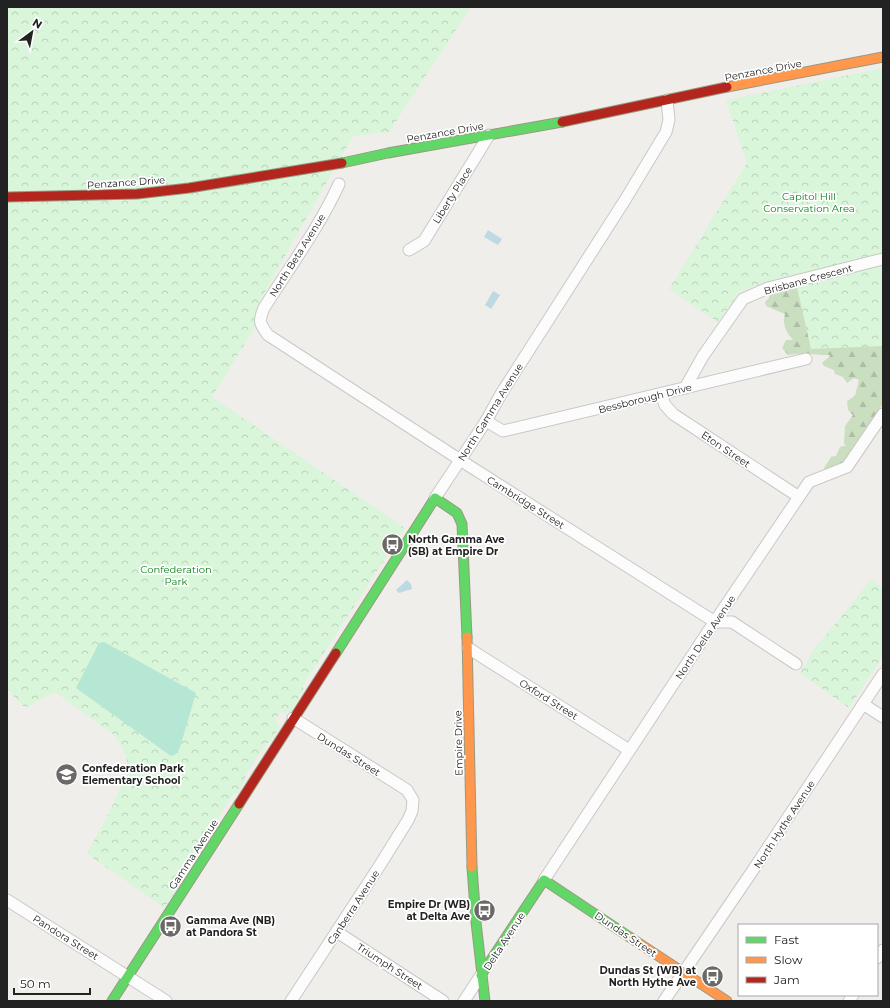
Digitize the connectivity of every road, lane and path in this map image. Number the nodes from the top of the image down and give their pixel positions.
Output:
1 (883, 57) edge
2 (667, 100) junction
3 (489, 135) junction
4 (339, 184) dead end
5 (7, 197) edge
6 (409, 250) dead end
7 (883, 259) edge
8 (262, 327) joint
9 (806, 359) dead end
10 (685, 388) junction
11 (661, 394) junction
12 (883, 414) edge
13 (486, 421) junction
14 (460, 460) junction
15 (799, 497) junction
16 (435, 498) junction
17 (715, 622) junction
18 (468, 648) junction
19 (796, 664) dead end
20 (883, 674) edge
21 (863, 704) junction
22 (883, 717) edge
23 (293, 718) junction
24 (629, 750) junction
25 (412, 811) joint
26 (544, 880) junction
27 (7, 900) edge
28 (337, 932) junction
29 (683, 972) junction
30 (481, 975) junction
31 (128, 976) junction
32 (112, 1001) edge
33 (166, 1001) edge
34 (291, 1001) edge
35 (443, 1001) edge
36 (464, 1001) edge
37 (485, 1001) edge
38 (664, 1001) edge
39 (727, 1001) edge

1 - 2 street, Penzance Drive
2 - 3 street, Penzance Drive
2 - 13 street, North Gamma Avenue
3 - 5 street, Penzance Drive
3 - 6 street, Liberty Place
4 - 8 street, North Beta Avenue
7 - 10 street, Brisbane Crescent
8 - 14 street, Cambridge Street
9 - 10 street, Bessborough Drive
10 - 11 street, Bessborough Drive
11 - 13 street, Bessborough Drive
11 - 15 street, Eton Street
12 - 15 street, North Delta Avenue
13 - 14 street, North Gamma Avenue
14 - 16 street, North Gamma Avenue
14 - 17 street, Cambridge Street
15 - 17 street, North Delta Avenue
16 - 18 street, Empire Drive
16 - 23 street, North Gamma Avenue
17 - 19 street, Cambridge Street
17 - 24 street, North Delta Avenue
18 - 24 street, Oxford Street
18 - 30 street, Empire Drive
20 - 21 street, North Hythe Avenue
21 - 22 street
21 - 29 street, North Hythe Avenue
23 - 25 street, Dundas Street
23 - 31 street, Gamma Avenue
24 - 26 street, North Delta Avenue
25 - 28 street, Canberra Avenue
26 - 29 street, Dundas Street
26 - 30 street, Delta Avenue
27 - 31 street, Pandora Street
28 - 34 street, Canberra Avenue
28 - 35 street, Triumph Street
29 - 38 street, North Hythe Avenue
29 - 39 street, Dundas Street
30 - 36 street, Delta Avenue
30 - 37 street, Empire Drive
31 - 32 street, Gamma Avenue
31 - 33 street, Pandora Street

